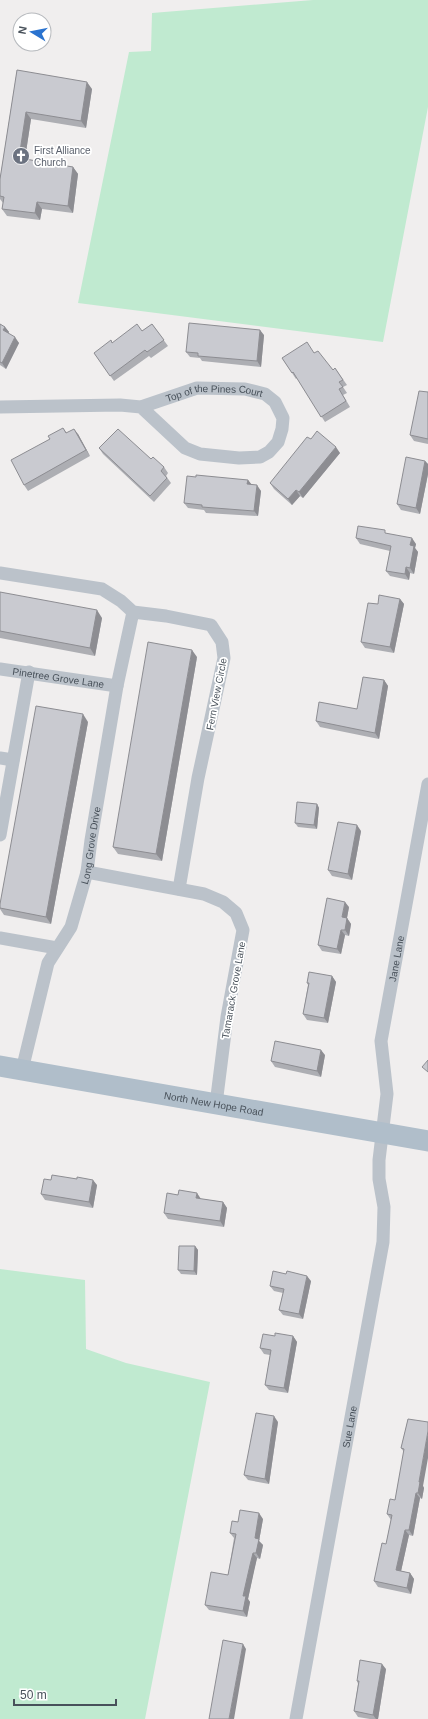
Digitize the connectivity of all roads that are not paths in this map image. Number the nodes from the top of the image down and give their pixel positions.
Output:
1 (141, 406) junction
2 (0, 407) edge
3 (0, 573) edge
4 (133, 612) junction
5 (0, 668) edge
6 (29, 672) junction
7 (117, 686) junction
8 (0, 758) edge
9 (13, 760) junction
10 (428, 784) edge
11 (0, 835) edge
12 (87, 872) junction
13 (179, 889) junction
14 (0, 938) edge
15 (57, 948) junction
16 (0, 1066) edge
17 (22, 1070) junction
18 (216, 1104) junction
19 (381, 1134) junction
20 (428, 1141) edge
21 (296, 1719) edge

1 - 1 street, Top of the Pines Court
1 - 2 street, Top of the Pines Court
3 - 4 street
4 - 7 street, Long Grove Drive
4 - 13 street, Fern View Circle
5 - 6 street, Pinetree Grove Lane
6 - 7 street, Pinetree Grove Lane
6 - 9 street
7 - 12 street, Long Grove Drive
8 - 9 street
9 - 11 street
10 - 19 street, Jane Lane
12 - 13 street, Tamarack Grove Lane
12 - 15 street, Long Grove Drive
13 - 18 street, Tamarack Grove Lane
14 - 15 street
15 - 17 street, Long Grove Drive
16 - 17 main road, North New Hope Road
17 - 18 main road, North New Hope Road
18 - 19 main road, North New Hope Road
19 - 20 main road, North New Hope Road
19 - 21 street, Sue Lane

